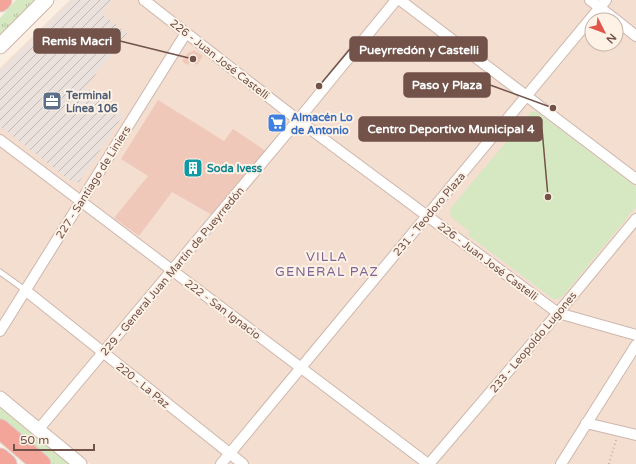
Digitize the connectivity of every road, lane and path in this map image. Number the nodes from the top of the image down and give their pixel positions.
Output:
1 (46, 0) edge
2 (144, 0) edge
3 (396, 0) edge
4 (400, 0) edge
5 (590, 0) edge
6 (603, 4) edge
7 (610, 12) edge
8 (624, 26) edge
9 (186, 33) junction
10 (636, 36) edge
11 (0, 46) edge
12 (526, 96) junction
13 (298, 120) junction
14 (0, 140) edge
15 (636, 179) edge
16 (81, 201) junction
17 (427, 216) junction
18 (636, 219) edge
19 (172, 270) junction
20 (0, 272) edge
21 (26, 290) junction
22 (558, 313) junction
23 (0, 331) edge
24 (636, 335) edge
25 (636, 345) edge
26 (104, 353) junction
27 (301, 368) junction
28 (0, 398) edge
29 (586, 423) junction
30 (0, 429) edge
31 (38, 430) junction
32 (618, 431) junction
33 (636, 435) edge
34 (230, 454) junction
35 (0, 458) edge
36 (7, 464) edge
37 (41, 464) edge
38 (80, 464) edge
39 (221, 464) edge
40 (243, 464) edge
41 (428, 464) edge
42 (561, 464) edge
43 (609, 464) edge

1 - 11 main road
2 - 9 street, 226 - Juan José Castelli
3 - 13 street, 229 - General Juan Martín de Pueyrredón
4 - 12 street
5 - 6 street
6 - 7 street
6 - 12 street, 231 - Teodoro Plaza
8 - 10 street
9 - 13 street, 226 - Juan José Castelli
9 - 16 street, 227 - Santiago de Liniers
12 - 15 street
12 - 17 street, 231 - Teodoro Plaza
13 - 17 street, 226 - Juan José Castelli
13 - 19 street, 229 - General Juan Martín de Pueyrredón
14 - 16 street, 222 - San Ignacio
16 - 19 street, 222 - San Ignacio
16 - 21 street, 227 - Santiago de Liniers
17 - 22 street, 226 - Juan José Castelli
17 - 27 street, 231 - Teodoro Plaza
18 - 22 street, 233 - Leopoldo Lugones
19 - 26 street, 229 - General Juan Martín de Pueyrredón
19 - 27 street, 222 - San Ignacio
20 - 21 lane
21 - 23 street, 227 - Santiago de Liniers
21 - 26 street, 220 - La Paz
22 - 24 street, 226 - Juan José Castelli
22 - 41 street, 233 - Leopoldo Lugones
25 - 29 street
26 - 31 street, 229 - General Juan Martín de Pueyrredón
26 - 34 street, 220 - La Paz
27 - 34 street, 231 - Teodoro Plaza
27 - 41 street, 222 - San Ignacio
28 - 31 street
29 - 32 street
29 - 42 street
30 - 37 highway
31 - 38 street
32 - 33 street
32 - 43 path
34 - 39 street, 231 - Teodoro Plaza
34 - 40 street, 220 - La Paz
35 - 36 highway

